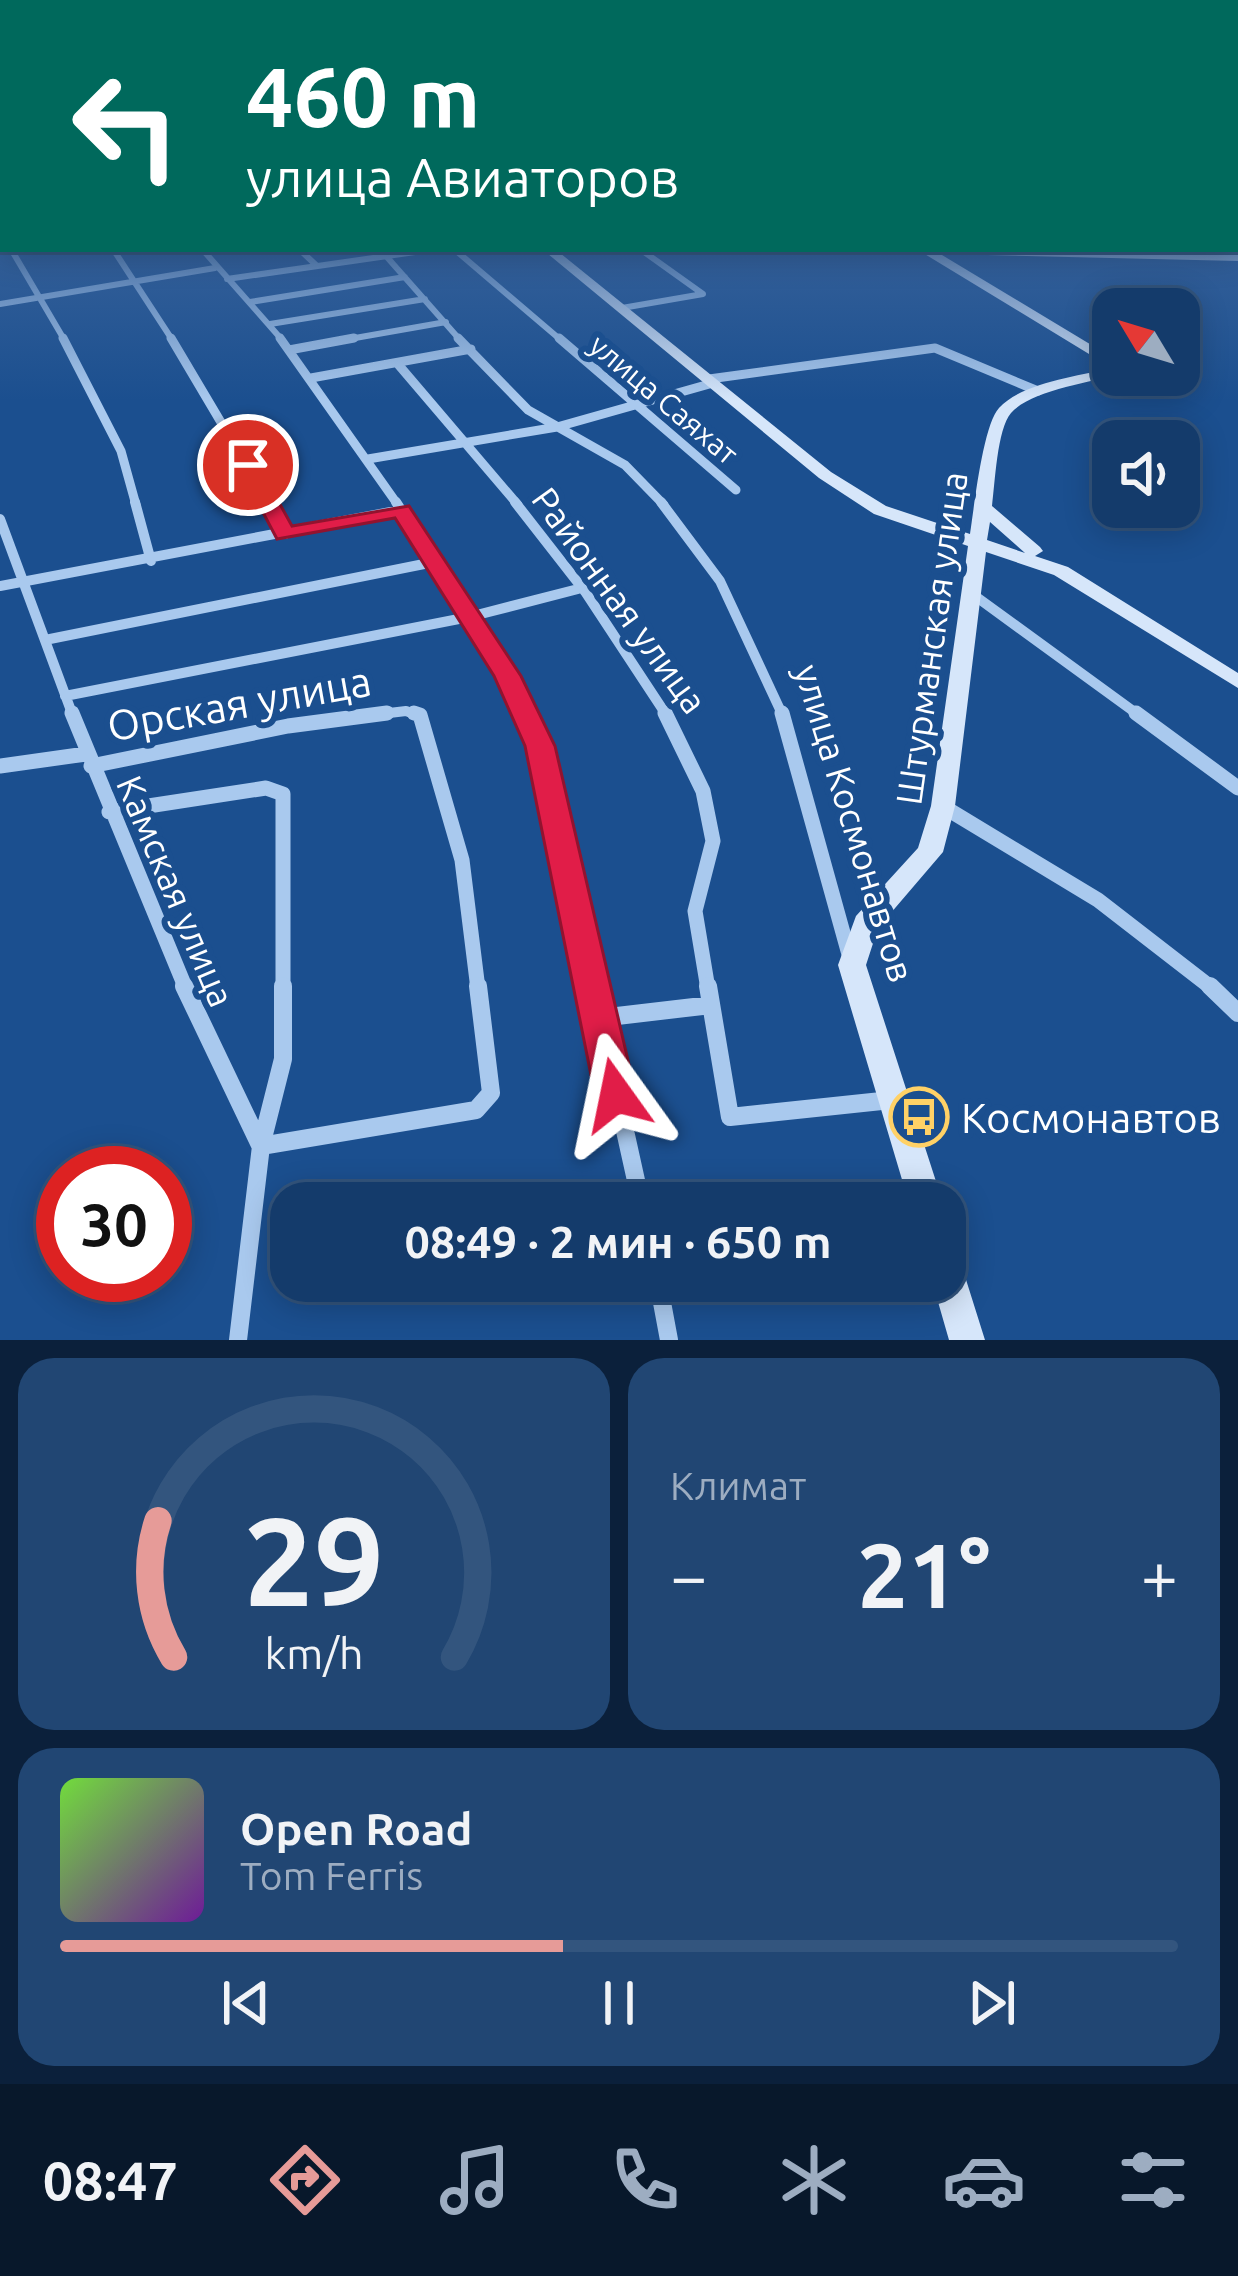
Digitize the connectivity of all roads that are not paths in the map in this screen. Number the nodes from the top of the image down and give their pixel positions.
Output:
1 (26, 276) edge
2 (130, 276) edge
3 (167, 276) edge
4 (223, 276) edge
5 (251, 276) edge
6 (484, 276) edge
7 (581, 276) edge
8 (678, 276) edge
9 (966, 276) edge
10 (405, 277) joint
11 (227, 279) junction
12 (133, 281) junction
13 (42, 296) junction
14 (425, 298) junction
15 (250, 302) junction
16 (0, 304) edge
17 (622, 308) junction
18 (446, 322) junction
19 (270, 323) junction
20 (472, 349) junction
21 (289, 350) junction
22 (1092, 355) edge
23 (397, 363) junction
24 (1092, 374) edge
25 (311, 378) junction
26 (711, 381) junction
27 (1038, 391) junction
28 (633, 405) junction
29 (557, 427) junction
30 (464, 441) junction
31 (368, 459) junction
32 (736, 490) dead end
33 (983, 507) junction
34 (401, 510) junction
35 (0, 518) edge
36 (285, 534) junction
37 (978, 540) junction
38 (151, 561) junction
39 (434, 562) junction
40 (1064, 572) junction
41 (30, 583) junction
42 (0, 586) edge
43 (578, 589) junction
44 (971, 593) junction
45 (469, 617) junction
46 (45, 640) junction
47 (1238, 682) edge
48 (65, 696) junction
49 (88, 760) junction
50 (0, 766) edge
51 (1238, 788) edge
52 (943, 806) junction
53 (109, 812) junction
54 (852, 965) junction
55 (711, 1005) junction
56 (1238, 1012) edge
57 (600, 1018) junction
58 (894, 1100) junction
59 (261, 1146) junction
60 (635, 1182) edge
61 (919, 1182) edge
62 (662, 1302) edge
63 (956, 1302) edge
64 (238, 1340) edge
65 (669, 1340) edge
66 (967, 1340) edge

1 - 13 street
2 - 12 street
3 - 12 street
4 - 11 street
5 - 11 street
6 - 28 street, улица Саяхат
7 - 17 street
8 - 17 street
9 - 22 street
10 - 14 street, улица Космонавтов
10 - 15 street
11 - 15 street
12 - 13 street
12 - 36 street
13 - 16 street
13 - 38 street
14 - 18 street, улица Космонавтов
14 - 19 street
15 - 19 street
17 - 26 street
18 - 20 street, улица Космонавтов
18 - 21 street
19 - 21 street
20 - 23 street
20 - 29 street, улица Космонавтов
21 - 25 street
23 - 25 street
23 - 30 street, Районная улица
24 - 27 street
25 - 31 street
26 - 27 street
26 - 28 street
26 - 37 street
27 - 33 street, Штурманская улица
28 - 29 street
28 - 32 street, улица Саяхат
29 - 30 street
29 - 54 street, улица Космонавтов
30 - 31 street
30 - 43 street, Районная улица
31 - 34 street
33 - 37 street, Штурманская улица
33 - 40 street
34 - 36 street
34 - 39 street
35 - 41 street, Камская улица
36 - 38 street
37 - 40 street
37 - 44 street, Штурманская улица
38 - 41 street
39 - 45 street
39 - 46 street
40 - 47 street
41 - 42 street
41 - 46 street, Камская улица
43 - 45 street
43 - 55 street, Районная улица
44 - 51 street
44 - 52 street, Штурманская улица
45 - 48 street
45 - 57 street
46 - 48 street, Камская улица
48 - 49 street, Камская улица
49 - 50 street
49 - 53 street, Камская улица
49 - 59 street, Орская улица
52 - 54 street, Штурманская улица
52 - 56 street
53 - 59 street, Камская улица
53 - 59 street
54 - 58 street, улица Космонавтов
55 - 57 street
55 - 58 street, Районная улица
57 - 60 street
58 - 61 street, улица Космонавтов
59 - 64 street
62 - 65 street
63 - 66 street

